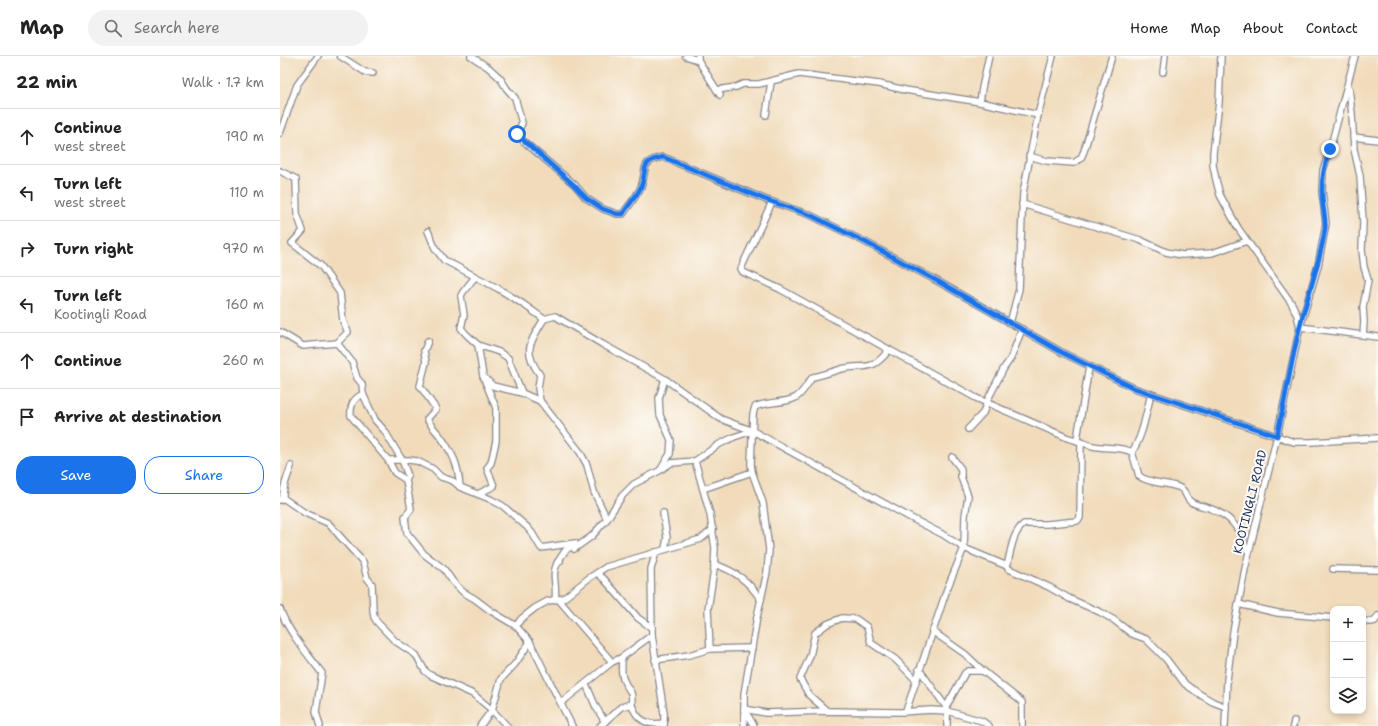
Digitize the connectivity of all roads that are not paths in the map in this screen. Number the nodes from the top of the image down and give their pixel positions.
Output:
1 (318, 56) edge
2 (340, 56) edge
3 (471, 56) edge
4 (686, 56) edge
5 (989, 56) edge
6 (1053, 56) edge
7 (1112, 56) edge
8 (1165, 56) edge
9 (1221, 56) edge
10 (1355, 56) edge
11 (698, 58) edge
12 (1163, 72) dead end
13 (373, 73) dead end
14 (771, 82) junction
15 (1348, 84) junction
16 (980, 102) junction
17 (766, 115) dead end
18 (1038, 115) junction
19 (280, 133) edge
20 (1353, 137) junction
21 (1378, 140) edge
22 (1029, 156) junction
23 (280, 171) edge
24 (772, 202) junction
25 (1022, 204) junction
26 (428, 231) dead end
27 (1247, 241) junction
28 (475, 277) junction
29 (544, 319) junction
30 (1010, 323) junction
31 (1300, 327) junction
32 (1022, 329) junction
33 (280, 332) edge
34 (1363, 335) junction
35 (1378, 337) edge
36 (428, 341) dead end
37 (337, 343) junction
38 (478, 345) junction
39 (889, 350) junction
40 (1089, 367) junction
41 (483, 376) junction
42 (665, 379) junction
43 (522, 393) junction
44 (362, 394) junction
45 (1151, 394) junction
46 (540, 401) junction
47 (987, 404) junction
48 (968, 429) dead end
49 (753, 430) junction
50 (1277, 436) junction
51 (1378, 438) edge
52 (1079, 441) junction
53 (1132, 452) junction
54 (952, 457) dead end
55 (388, 460) junction
56 (402, 460) junction
57 (694, 461) junction
58 (291, 466) dead end
59 (659, 471) junction
60 (752, 472) junction
61 (406, 480) junction
62 (460, 487) junction
63 (703, 489) junction
64 (478, 494) junction
65 (282, 499) edge
66 (663, 513) dead end
67 (607, 519) junction
68 (713, 529) junction
69 (964, 548) junction
70 (665, 549) junction
71 (1249, 551) junction
72 (656, 552) junction
73 (557, 564) junction
74 (714, 564) junction
75 (1007, 566) junction
76 (1333, 569) dead end
77 (1378, 570) edge
78 (596, 573) junction
79 (557, 600) junction
80 (761, 600) junction
81 (1238, 604) junction
82 (280, 609) edge
83 (1378, 616) edge
84 (1330, 618) edge
85 (1366, 621) edge
86 (516, 626) junction
87 (652, 628) junction
88 (932, 631) junction
89 (652, 635) junction
90 (530, 642) junction
91 (752, 648) junction
92 (710, 650) junction
93 (620, 658) junction
94 (655, 660) junction
95 (612, 662) junction
96 (920, 669) junction
97 (983, 671) junction
98 (916, 680) junction
99 (586, 684) junction
100 (561, 703) junction
101 (631, 704) junction
102 (1226, 707) junction
103 (744, 709) junction
104 (947, 709) junction
105 (492, 710) junction
106 (827, 711) junction
107 (906, 711) junction
108 (605, 722) junction
109 (664, 724) edge
110 (320, 726) edge
111 (480, 726) edge
112 (507, 726) edge
113 (572, 726) edge
114 (600, 726) edge
115 (744, 726) edge
116 (754, 726) edge
117 (946, 726) edge
118 (989, 726) edge
119 (1022, 726) edge
120 (1225, 726) edge

1 - 19 street
2 - 13 street
3 - 24 street
4 - 11 street
5 - 16 street
6 - 18 street
7 - 22 street
8 - 12 street
9 - 27 street, KOOTINGLI ROAD
10 - 15 street
11 - 14 street
14 - 16 street
14 - 17 street
15 - 20 street
15 - 31 street
16 - 18 street
18 - 22 street
20 - 21 street
20 - 34 street
22 - 25 street
23 - 37 street
24 - 30 street
24 - 39 street
25 - 27 street
25 - 30 street
26 - 28 street
27 - 31 street, KOOTINGLI ROAD
28 - 29 street
28 - 38 street
29 - 42 street
29 - 46 street
30 - 32 street
31 - 34 street
31 - 50 street, KOOTINGLI ROAD
32 - 40 street
32 - 47 street
33 - 37 street
34 - 35 street
36 - 62 street
37 - 44 street
38 - 41 street
38 - 43 street
39 - 47 street
39 - 49 street
40 - 45 street
40 - 52 street
41 - 43 street
41 - 64 street
42 - 49 street
42 - 59 street
43 - 46 street
44 - 55 street
44 - 56 street
45 - 50 street
45 - 53 street
46 - 67 street
47 - 48 street
47 - 52 street
49 - 57 street
49 - 60 street
49 - 69 street
50 - 51 street
50 - 71 street, KOOTINGLI ROAD
52 - 53 street
52 - 75 street
53 - 71 street
54 - 69 street
55 - 56 street
55 - 61 street
56 - 61 street
56 - 62 street
57 - 59 street
57 - 63 street
58 - 65 street
59 - 67 street
60 - 63 street
60 - 80 street
61 - 86 street
62 - 64 street
63 - 68 street
64 - 73 street
65 - 105 street
66 - 70 street
67 - 73 street
68 - 70 street
68 - 74 street
69 - 75 street
69 - 88 street
70 - 72 street
71 - 81 street, KOOTINGLI ROAD
72 - 78 street
72 - 87 street
73 - 79 street
74 - 80 street
74 - 92 street
75 - 102 street
76 - 77 street
78 - 79 street
78 - 87 street
79 - 86 street
79 - 95 street
80 - 91 street
81 - 84 street
81 - 102 street, KOOTINGLI ROAD
82 - 110 street
83 - 85 street
86 - 90 street
87 - 89 street
88 - 96 street
88 - 97 street
89 - 93 street
89 - 94 street
90 - 100 street
90 - 105 street
91 - 92 street
91 - 103 street
92 - 94 street
93 - 95 street
93 - 101 street
94 - 109 street
95 - 99 street
96 - 98 street
96 - 104 street
97 - 104 street
97 - 119 street
98 - 106 street
98 - 107 street
99 - 100 street
99 - 108 street
100 - 113 street
101 - 108 street
101 - 109 street
102 - 120 street, KOOTINGLI ROAD
103 - 106 street
103 - 115 street
103 - 116 street
104 - 107 street
104 - 117 street
104 - 118 street
105 - 111 street
105 - 112 street
106 - 107 street
108 - 114 street

